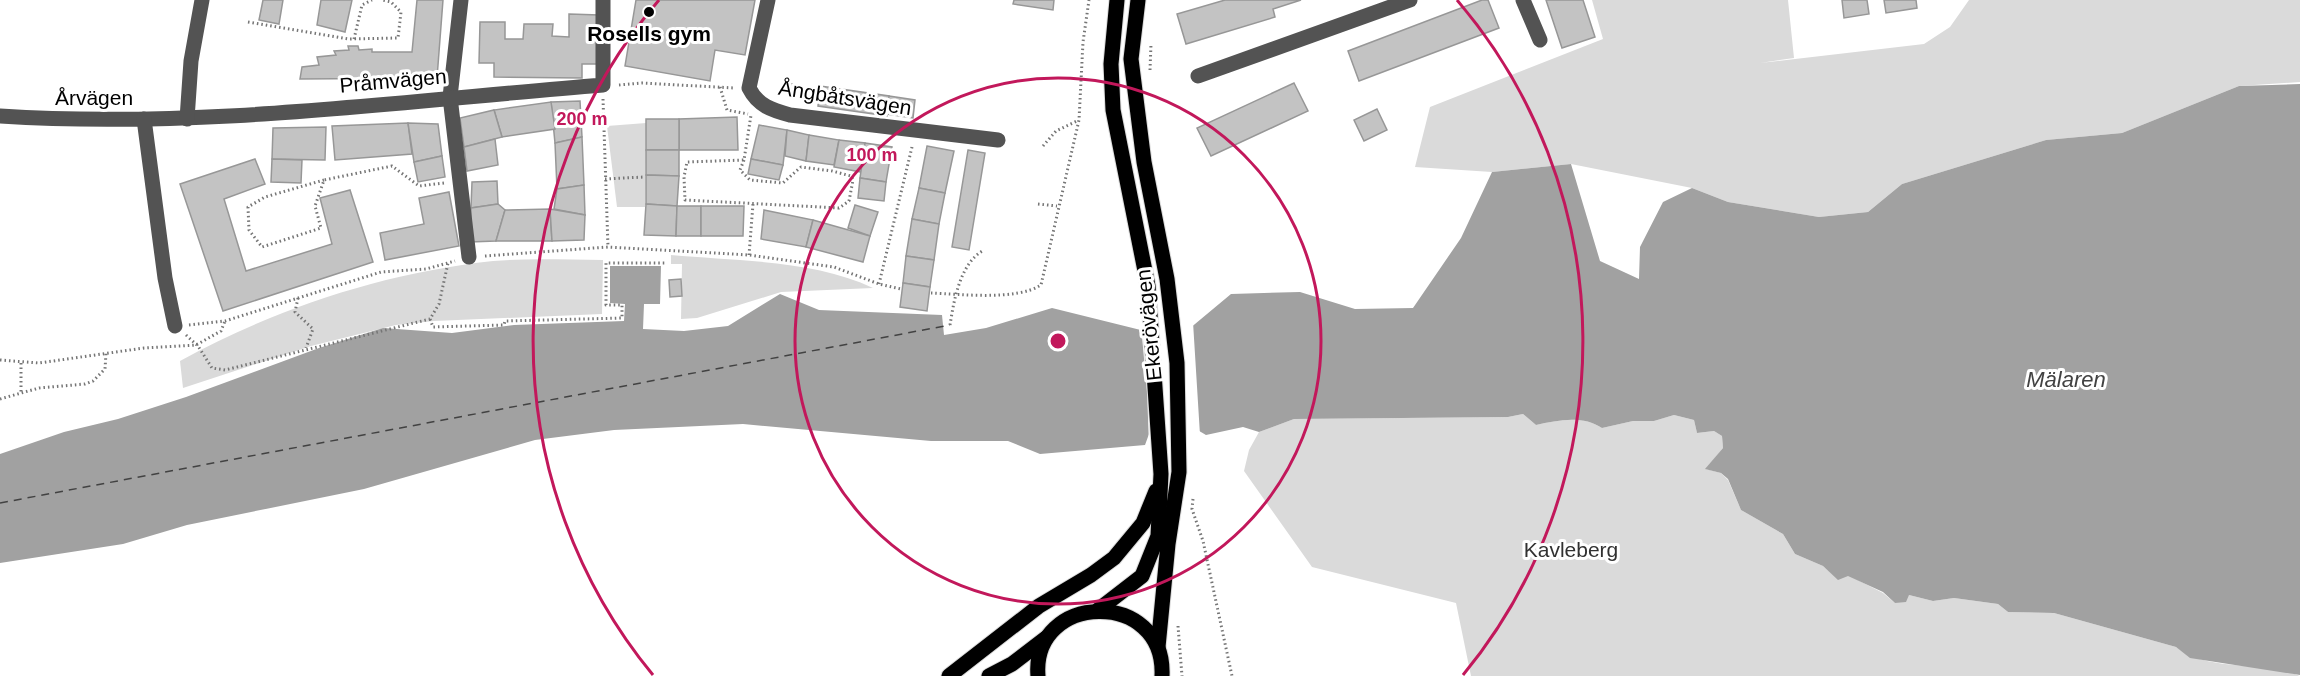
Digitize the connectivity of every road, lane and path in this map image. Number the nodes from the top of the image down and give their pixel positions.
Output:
1 (202, 0) edge
2 (372, 0) edge
3 (382, 0) edge
4 (461, 0) edge
5 (603, 0) edge
6 (768, 0) edge
7 (1089, 0) edge
8 (1117, 0) edge
9 (1138, 0) edge
10 (1410, 0) edge
11 (1523, 0) edge
12 (248, 22) dead end
13 (354, 39) junction
14 (1540, 40) dead end
15 (1198, 76) dead end
16 (603, 85) junction
17 (751, 93) junction
18 (450, 97) junction
19 (0, 116) edge
20 (144, 119) junction
21 (187, 119) junction
22 (1079, 120) junction
23 (916, 130) junction
24 (998, 140) dead end
25 (1043, 146) dead end
26 (744, 160) junction
27 (644, 177) dead end
28 (605, 179) junction
29 (324, 180) junction
30 (460, 181) junction
31 (753, 204) junction
32 (1038, 204) dead end
33 (1058, 206) junction
34 (608, 248) junction
35 (984, 250) dead end
36 (749, 255) junction
37 (469, 257) junction
38 (448, 263) junction
39 (666, 263) dead end
40 (879, 284) junction
41 (901, 289) dead end
42 (931, 292) dead end
43 (955, 294) junction
44 (298, 298) junction
45 (430, 319) junction
46 (225, 321) junction
47 (950, 325) dead end
48 (175, 326) junction
49 (196, 345) junction
50 (306, 348) junction
51 (106, 353) junction
52 (0, 360) edge
53 (21, 363) junction
54 (21, 393) junction
55 (0, 399) edge
56 (1160, 477) junction
57 (1193, 490) dead end
58 (1098, 610) junction
59 (1048, 637) junction
60 (1158, 647) junction
61 (949, 676) edge
62 (989, 676) edge
63 (1038, 676) edge
64 (1162, 676) edge
65 (1232, 676) edge

1 - 21 street
2 - 13 path
3 - 13 path
4 - 18 street
5 - 16 street
6 - 17 street, Ångbåtsvägen
7 - 22 path
8 - 56 main road, Ekerövägen
9 - 60 main road, Ekerövägen
10 - 15 street
11 - 14 street
12 - 13 path
16 - 17 path
16 - 18 street, Pråmvägen
16 - 28 path
17 - 23 street, Ångbåtsvägen
17 - 26 path
18 - 21 street, Pråmvägen
18 - 30 street
19 - 20 street, Årvägen
20 - 21 street, Årvägen
20 - 48 street
22 - 25 path
22 - 33 path
23 - 24 street, Ångbåtsvägen
23 - 40 path
26 - 31 path
26 - 31 path
27 - 28 path
28 - 34 path
29 - 29 path
29 - 30 path
30 - 37 street
31 - 36 path
32 - 33 path
33 - 43 path
34 - 36 path
34 - 37 path
35 - 43 path
36 - 40 path
37 - 38 path
38 - 44 path
38 - 45 path
39 - 45 path
40 - 41 path
42 - 43 path
43 - 47 path
44 - 46 path
44 - 50 path
45 - 50 path
46 - 48 path
46 - 49 path
48 - 49 path
49 - 50 path
49 - 51 path
51 - 53 path
51 - 54 path
52 - 53 path
53 - 54 path
54 - 55 path
56 - 58 main road, Ekerövägen
56 - 61 main road, Ekerövägen
57 - 65 path
58 - 59 main road
58 - 60 main road
59 - 62 main road
59 - 63 main road
60 - 64 main road, Ekerövägen

